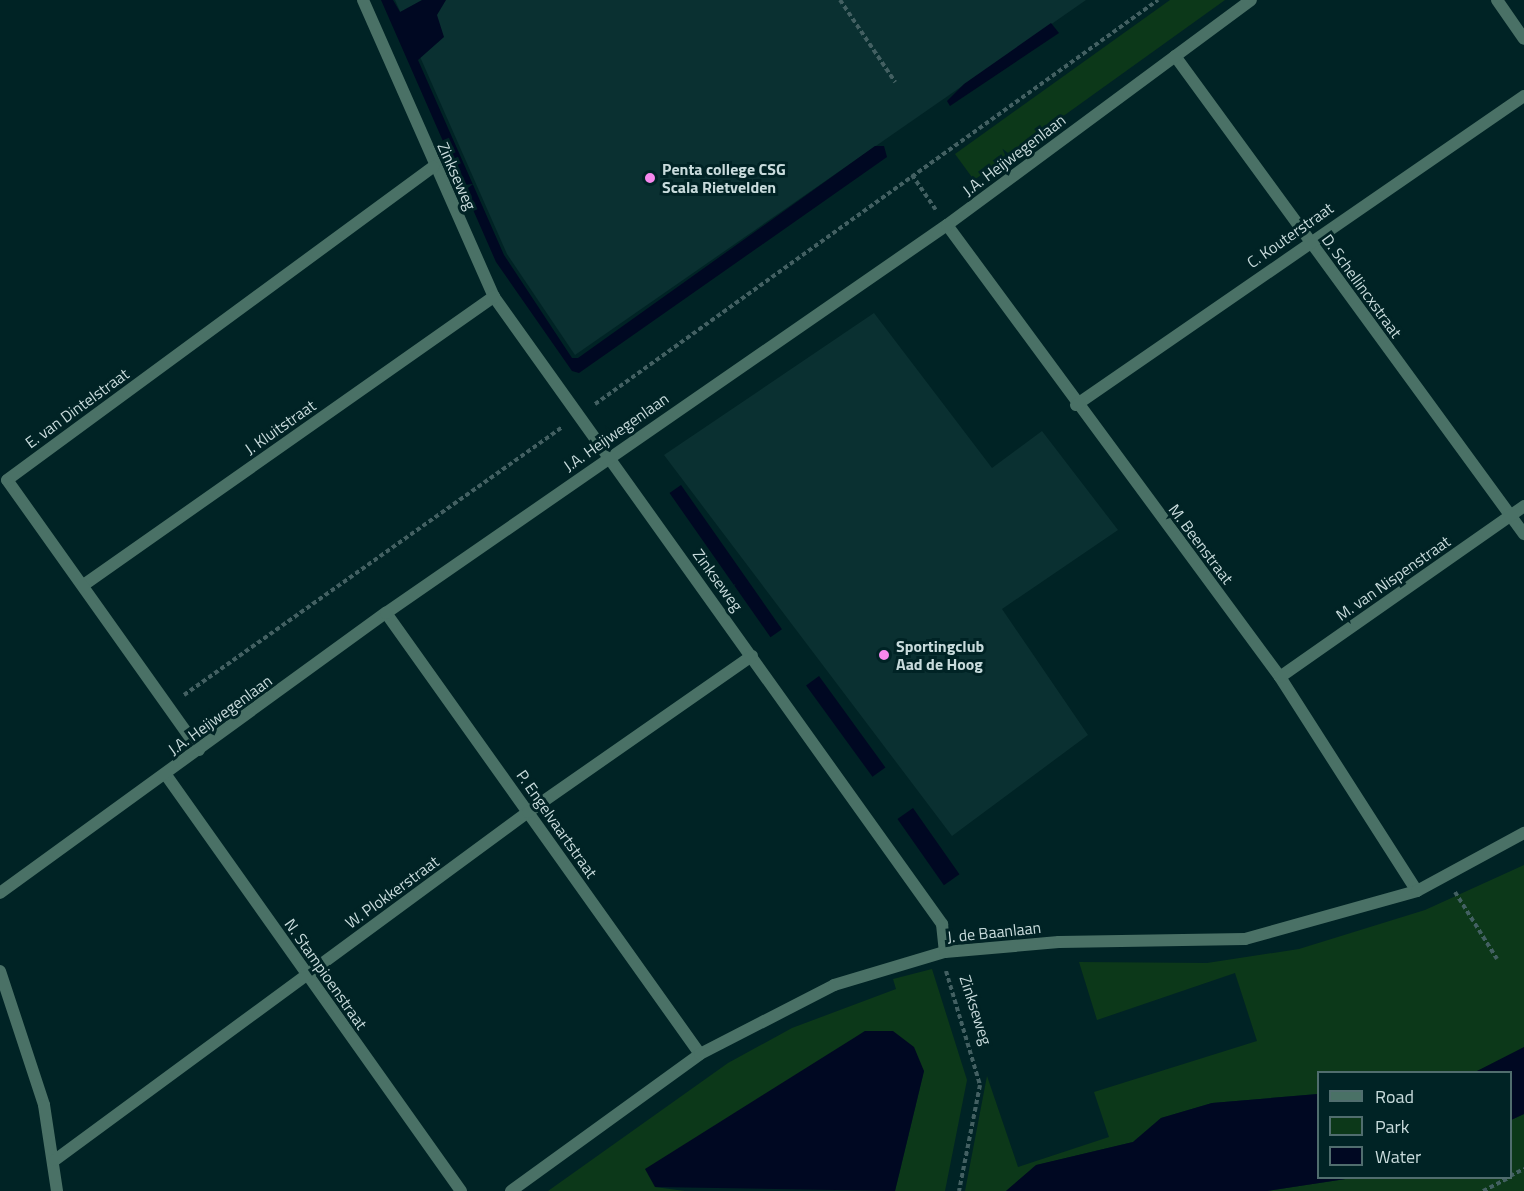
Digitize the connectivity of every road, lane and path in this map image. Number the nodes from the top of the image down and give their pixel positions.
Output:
1 (363, 0) edge
2 (840, 0) edge
3 (1158, 0) edge
4 (1251, 0) edge
5 (1497, 0) edge
6 (1524, 39) edge
7 (1174, 56) junction
8 (896, 82) dead end
9 (1524, 96) edge
10 (433, 167) junction
11 (912, 175) junction
12 (947, 225) junction
13 (1308, 242) junction
14 (494, 297) junction
15 (1076, 405) junction
16 (579, 415) junction
17 (608, 457) junction
18 (1524, 506) edge
19 (1510, 515) junction
20 (1524, 534) edge
21 (85, 584) junction
22 (386, 614) junction
23 (752, 656) junction
24 (1280, 677) junction
25 (168, 706) junction
26 (200, 750) junction
27 (166, 775) junction
28 (528, 812) junction
29 (1524, 833) edge
30 (1445, 873) junction
31 (1417, 891) junction
32 (0, 894) edge
33 (945, 952) junction
34 (1497, 959) dead end
35 (0, 971) edge
36 (306, 976) junction
37 (700, 1054) junction
38 (55, 1160) junction
39 (1505, 1179) edge
40 (57, 1191) edge
41 (461, 1191) edge
42 (512, 1191) edge
43 (959, 1191) edge
44 (1483, 1191) edge

1 - 10 street, Zinkseweg
2 - 8 path
3 - 11 path
4 - 7 street, J.A. Heijwegenlaan
5 - 6 street
7 - 12 street, J.A. Heijwegenlaan
7 - 13 street, D. Schellincxstraat
9 - 13 street, C. Kouterstraat
10 - 14 street, Zinkseweg
10 - 21 street, E. van Dintelstraat
11 - 12 path
11 - 16 path
12 - 15 street, M. Beenstraat
12 - 17 street, J.A. Heijwegenlaan
13 - 15 street, C. Kouterstraat
13 - 19 street, D. Schellincxstraat
14 - 16 street, Zinkseweg
14 - 21 street, J. Kluitstraat
15 - 24 street, M. Beenstraat
16 - 17 street, Zinkseweg
16 - 25 path
17 - 22 street, J.A. Heijwegenlaan
17 - 23 street, Zinkseweg
18 - 19 street, M. van Nispenstraat
19 - 20 street, D. Schellincxstraat
19 - 24 street, M. van Nispenstraat
21 - 25 street, E. van Dintelstraat
22 - 26 street, J.A. Heijwegenlaan
22 - 28 street, P. Engelvaartstraat
23 - 28 street, W. Plokkerstraat
23 - 33 street, Zinkseweg
24 - 31 street, M. Beenstraat
25 - 26 street, E. van Dintelstraat
26 - 27 street, J.A. Heijwegenlaan
27 - 32 street, J.A. Heijwegenlaan
27 - 36 street, N. Stampioenstraat
28 - 36 street, W. Plokkerstraat
28 - 37 street, P. Engelvaartstraat
29 - 30 street, J. de Baanlaan
30 - 31 street, J. de Baanlaan
30 - 34 path
31 - 33 street, J. de Baanlaan
33 - 37 street, J. de Baanlaan
33 - 43 path, Zinkseweg
35 - 38 street
36 - 38 street, W. Plokkerstraat
36 - 41 street, N. Stampioenstraat
37 - 42 street, J. de Baanlaan
38 - 40 street
39 - 44 path

